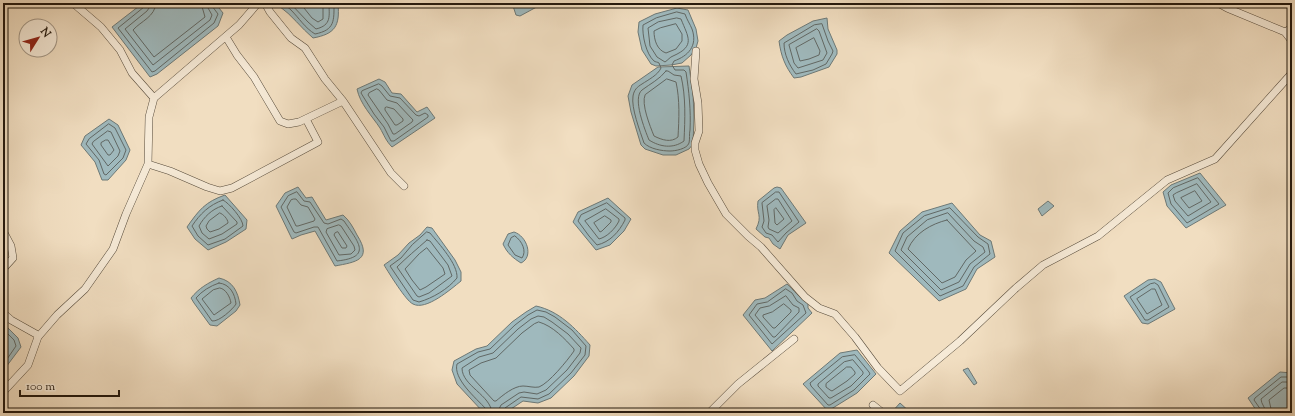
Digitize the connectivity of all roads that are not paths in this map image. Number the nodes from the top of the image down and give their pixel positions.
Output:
1 (73, 3) edge
2 (258, 3) edge
3 (265, 3) edge
4 (1218, 3) edge
5 (1292, 28) edge
6 (1285, 32) junction
7 (226, 37) junction
8 (1292, 41) edge
9 (696, 51) dead end
10 (1292, 73) edge
11 (154, 98) junction
12 (343, 101) junction
13 (306, 118) junction
14 (148, 164) junction
15 (404, 186) dead end
16 (3, 231) edge
17 (3, 269) edge
18 (3, 313) edge
19 (38, 337) junction
20 (794, 339) dead end
21 (3, 392) edge
22 (874, 405) dead end
23 (709, 413) edge
24 (883, 413) edge

1 - 11 street
2 - 7 street
3 - 12 street
4 - 6 street
5 - 6 street
6 - 8 street
7 - 11 street
7 - 13 street
9 - 10 street
11 - 14 street
12 - 13 street
12 - 15 street
13 - 14 street
14 - 19 street
16 - 17 street
18 - 19 street
19 - 21 street
20 - 23 street
22 - 24 street

